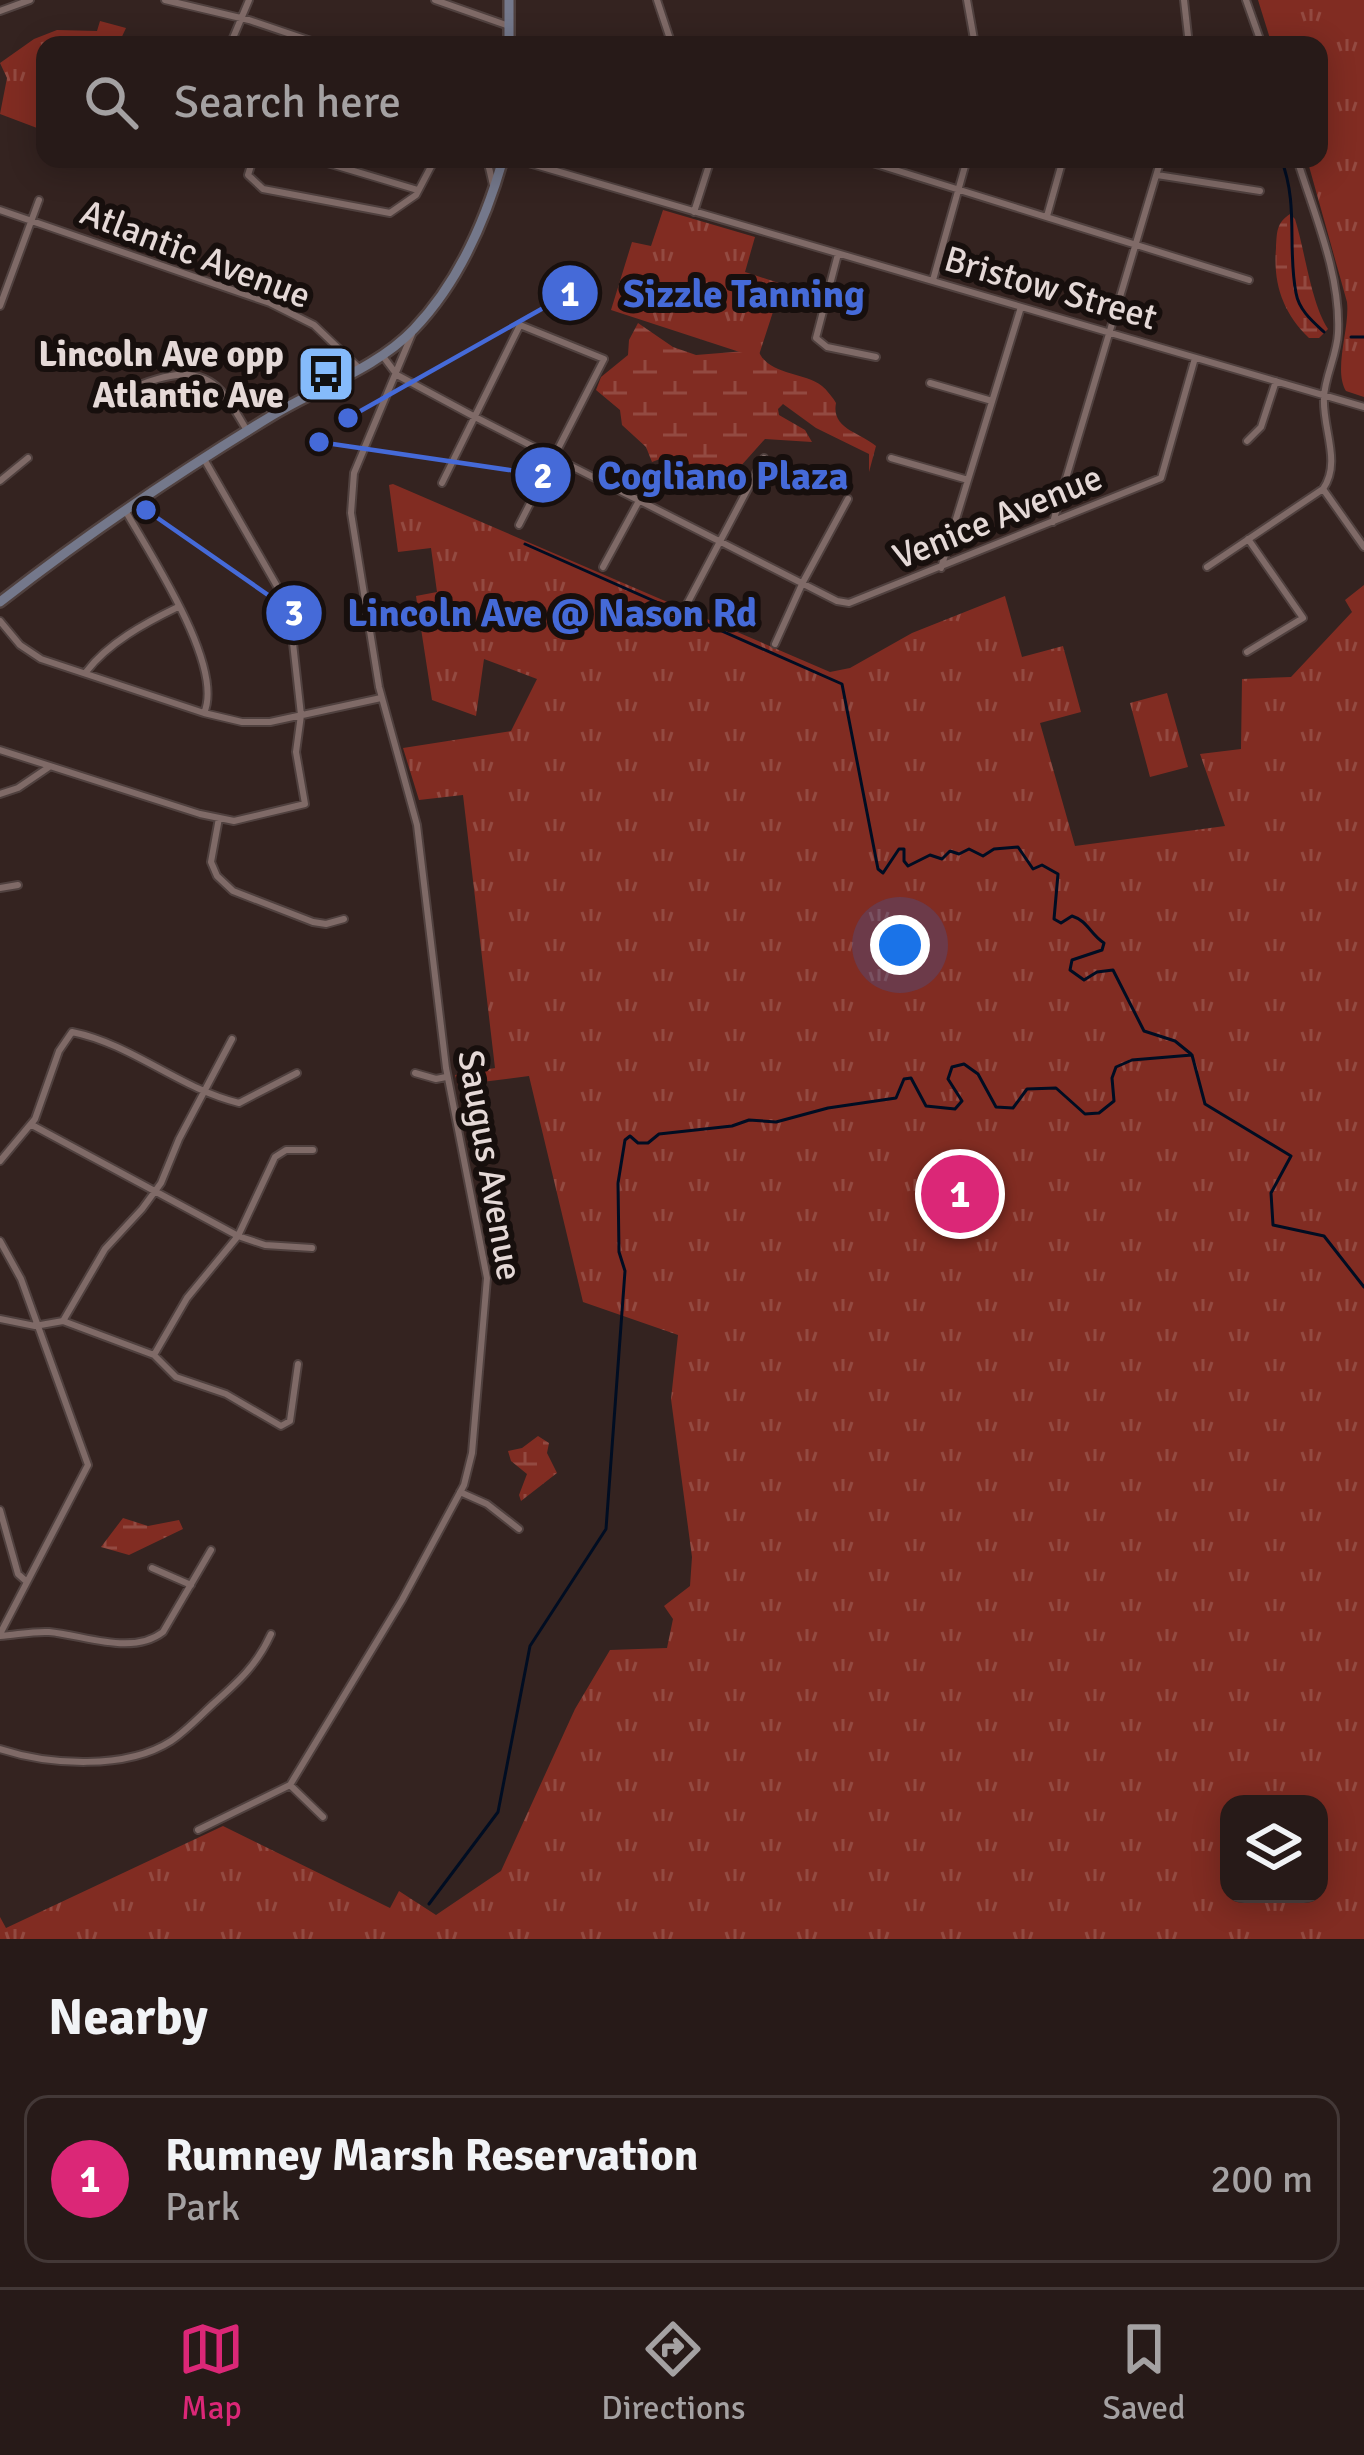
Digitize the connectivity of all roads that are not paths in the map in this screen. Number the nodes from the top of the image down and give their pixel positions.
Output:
1 (30, 0) edge
2 (165, 0) edge
3 (249, 0) edge
4 (435, 0) edge
5 (509, 0) edge
6 (657, 0) edge
7 (967, 0) edge
8 (1184, 0) edge
9 (1246, 0) edge
10 (0, 11) edge
11 (241, 20) junction
12 (509, 26) junction
13 (234, 36) edge
14 (295, 36) edge
15 (509, 36) edge
16 (669, 36) edge
17 (973, 36) edge
18 (1188, 36) edge
19 (1259, 36) edge
20 (250, 168) edge
21 (344, 168) edge
22 (430, 168) edge
23 (489, 168) edge
24 (500, 168) edge
25 (545, 168) edge
26 (708, 168) edge
27 (891, 168) edge
28 (965, 168) edge
29 (1061, 168) edge
30 (1158, 168) edge
31 (1300, 168) edge
32 (1156, 175) junction
33 (959, 188) junction
34 (494, 189) junction
35 (418, 190) junction
36 (1260, 191) dead end
37 (39, 200) dead end
38 (0, 210) edge
39 (694, 212) junction
40 (1047, 216) junction
41 (31, 220) junction
42 (1136, 244) junction
43 (838, 254) junction
44 (933, 280) junction
45 (1249, 280) dead end
46 (1021, 305) junction
47 (0, 306) edge
48 (413, 331) junction
49 (1110, 332) junction
50 (382, 356) junction
51 (876, 357) dead end
52 (1195, 358) junction
53 (359, 368) junction
54 (398, 375) junction
55 (1276, 381) junction
56 (930, 383) dead end
57 (1324, 395) junction
58 (992, 401) junction
59 (95, 404) dead end
60 (1364, 407) edge
61 (475, 417) junction
62 (248, 432) junction
63 (1246, 441) dead end
64 (554, 456) junction
65 (28, 458) dead end
66 (764, 458) dead end
67 (891, 458) dead end
68 (204, 459) junction
69 (968, 480) junction
70 (0, 481) edge
71 (442, 483) dead end
72 (1323, 489) junction
73 (640, 500) junction
74 (848, 500) dead end
75 (125, 511) junction
76 (1053, 522) junction
77 (519, 525) dead end
78 (1248, 539) junction
79 (720, 540) junction
80 (1364, 547) edge
81 (604, 567) dead end
82 (1207, 567) dead end
83 (941, 568) junction
84 (802, 582) junction
85 (0, 602) edge
86 (687, 604) dead end
87 (178, 608) junction
88 (0, 620) edge
89 (775, 644) dead end
90 (1247, 652) dead end
91 (86, 672) junction
92 (381, 698) junction
93 (204, 713) junction
94 (301, 715) junction
95 (0, 750) edge
96 (50, 766) junction
97 (0, 794) edge
98 (219, 818) junction
99 (17, 885) dead end
100 (0, 888) edge
101 (344, 919) dead end
102 (232, 1040) dead end
103 (415, 1072) dead end
104 (296, 1073) dead end
105 (448, 1077) junction
106 (204, 1094) junction
107 (32, 1125) junction
108 (313, 1150) dead end
109 (0, 1161) edge
110 (154, 1192) junction
111 (238, 1236) junction
112 (0, 1240) edge
113 (312, 1248) dead end
114 (0, 1319) edge
115 (63, 1321) junction
116 (38, 1326) junction
117 (154, 1355) junction
118 (298, 1364) dead end
119 (460, 1492) junction
120 (0, 1510) edge
121 (519, 1528) dead end
122 (2, 1529) edge
123 (211, 1550) dead end
124 (152, 1568) dead end
125 (27, 1582) junction
126 (191, 1585) junction
127 (272, 1634) dead end
128 (0, 1635) edge
129 (0, 1749) edge
130 (290, 1785) junction
131 (322, 1817) dead end
132 (198, 1831) dead end

1 - 10 street
2 - 11 street
3 - 11 street
4 - 12 street
5 - 12 main road
6 - 16 street
7 - 17 street
8 - 18 street
9 - 19 street
11 - 13 street
11 - 14 street
12 - 15 main road
20 - 35 street
21 - 35 street
22 - 35 street
23 - 34 street
24 - 34 main road
25 - 39 street, Bristow Street
26 - 39 street
27 - 33 street
28 - 33 street
29 - 40 street
30 - 32 street
31 - 57 street
32 - 36 street
32 - 42 street
33 - 40 street
33 - 44 street
34 - 48 main road
37 - 41 street
38 - 41 street, Atlantic Avenue
39 - 43 street, Bristow Street
40 - 42 street
41 - 47 street
41 - 53 street, Atlantic Avenue
42 - 45 street
42 - 49 street
43 - 44 street, Bristow Street
43 - 51 street
44 - 46 street, Bristow Street
46 - 49 street, Bristow Street
46 - 58 street
48 - 50 main road
48 - 54 street, Saugus Avenue
49 - 52 street, Bristow Street
49 - 76 street
50 - 53 main road
50 - 54 street
52 - 55 street, Bristow Street
52 - 76 street, Venice Avenue
53 - 62 main road
54 - 61 street
54 - 92 street, Saugus Avenue
55 - 57 street, Bristow Street
55 - 63 street
56 - 58 street
57 - 60 street, Bristow Street
57 - 72 street
58 - 69 street
59 - 62 street
61 - 64 street
61 - 64 street
61 - 71 street
62 - 68 main road
64 - 73 street
64 - 77 street
65 - 70 street
66 - 79 street
67 - 69 street
68 - 75 main road
68 - 94 street
69 - 83 street
72 - 78 street
72 - 80 street
73 - 79 street
73 - 81 street
74 - 84 street
75 - 85 main road
75 - 87 street
76 - 83 street, Venice Avenue
78 - 82 street
78 - 90 street
79 - 84 street
79 - 86 street
83 - 84 street, Venice Avenue
84 - 89 street
87 - 91 street
87 - 93 street
88 - 91 street
91 - 93 street
92 - 94 street
92 - 105 street, Saugus Avenue
93 - 94 street
94 - 98 street
95 - 96 street
96 - 97 street
96 - 98 street
98 - 101 street
99 - 100 street
102 - 106 street
103 - 105 street
104 - 106 street
105 - 119 street, Saugus Avenue
106 - 107 street
106 - 110 street
107 - 109 street
107 - 110 street
108 - 111 street
110 - 111 street
110 - 115 street
111 - 113 street
111 - 117 street
112 - 116 street
114 - 116 street
115 - 116 street
115 - 117 street
116 - 125 street
117 - 118 street
119 - 121 street
119 - 130 street, Saugus Avenue
120 - 122 street
122 - 125 street
123 - 126 street
124 - 126 street
125 - 128 street
126 - 128 street
127 - 129 street
130 - 131 street
130 - 132 street

